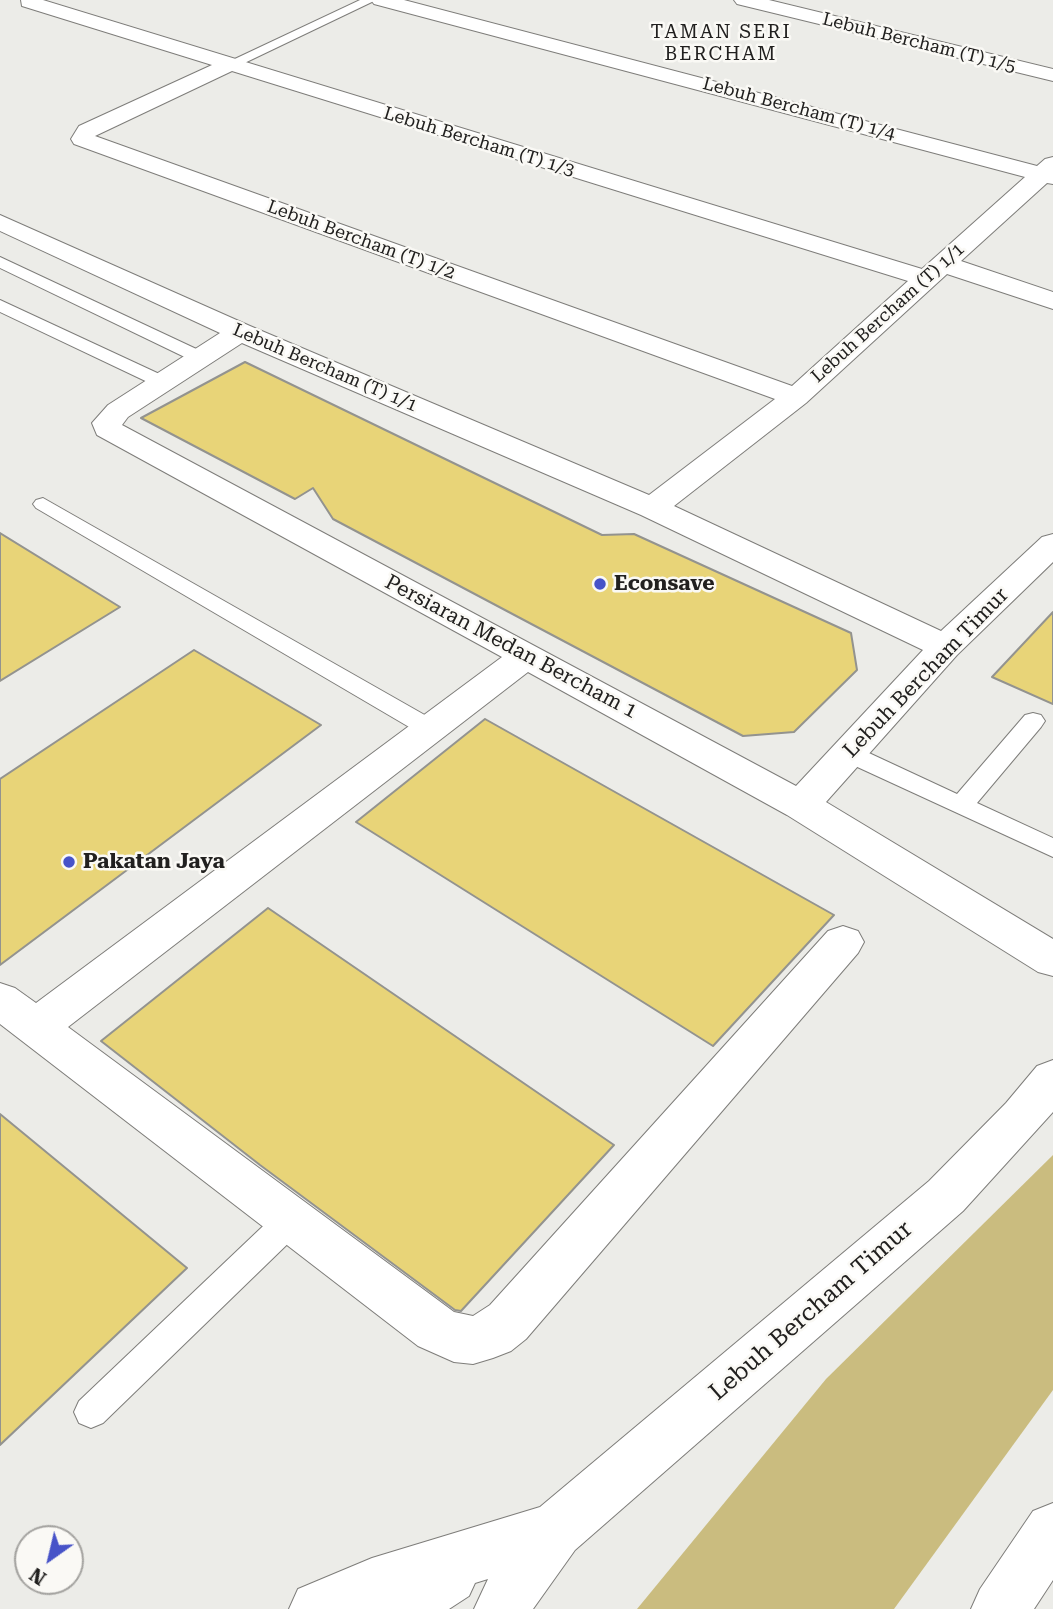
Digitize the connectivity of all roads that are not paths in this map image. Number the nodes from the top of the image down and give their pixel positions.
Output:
1 (370, 0) edge
2 (382, 0) edge
3 (744, 0) edge
4 (29, 2) edge
5 (229, 65) junction
6 (1053, 75) edge
7 (1049, 171) edge
8 (0, 222) edge
9 (0, 262) edge
10 (936, 271) junction
11 (1053, 301) edge
12 (0, 305) edge
13 (240, 332) junction
14 (201, 358) junction
15 (162, 382) junction
16 (796, 397) junction
17 (43, 504) dead end
18 (652, 508) junction
19 (1053, 544) edge
20 (945, 647) junction
21 (528, 655) junction
22 (1032, 721) dead end
23 (429, 728) junction
24 (848, 753) junction
25 (802, 805) junction
26 (961, 806) junction
27 (1053, 848) edge
28 (843, 943) dead end
29 (1053, 960) edge
30 (0, 1000) edge
31 (35, 1028) junction
32 (1053, 1079) edge
33 (291, 1220) junction
34 (91, 1412) dead end
35 (1053, 1531) edge
36 (500, 1588) edge
37 (318, 1609) edge
38 (398, 1609) edge
39 (1000, 1609) edge

1 - 5 lane
2 - 7 street, Lebuh Bercham (T) 1/4
3 - 6 street, Lebuh Bercham (T) 1/5
4 - 5 street, Lebuh Bercham (T) 1/3
5 - 10 street, Lebuh Bercham (T) 1/3
5 - 16 street, Lebuh Bercham (T) 1/2
7 - 10 street, Lebuh Bercham (T) 1/1
8 - 13 street, Lebuh Bercham (T) 1/1
9 - 14 lane
10 - 11 street, Lebuh Bercham (T) 1/3
10 - 16 street, Lebuh Bercham (T) 1/1
12 - 15 lane
13 - 14 street, Persiaran Medan Bercham 1
13 - 18 street, Lebuh Bercham (T) 1/1
14 - 15 street, Persiaran Medan Bercham 1
15 - 21 street, Persiaran Medan Bercham 1
16 - 18 street, Lebuh Bercham (T) 1/1
17 - 23 lane
18 - 20 street, Lebuh Bercham (T) 1/1
19 - 20 street, Lebuh Bercham Timur
20 - 24 street, Lebuh Bercham Timur
21 - 23 street
21 - 25 street, Persiaran Medan Bercham 1
22 - 26 lane
23 - 31 street
24 - 25 street, Lebuh Bercham Timur
24 - 26 lane
25 - 29 street, Persiaran Medan Bercham 1
26 - 27 lane
28 - 33 street
30 - 31 street
31 - 33 street
32 - 36 street, Lebuh Bercham Timur
33 - 34 lane
35 - 39 street
36 - 37 street
36 - 38 street

